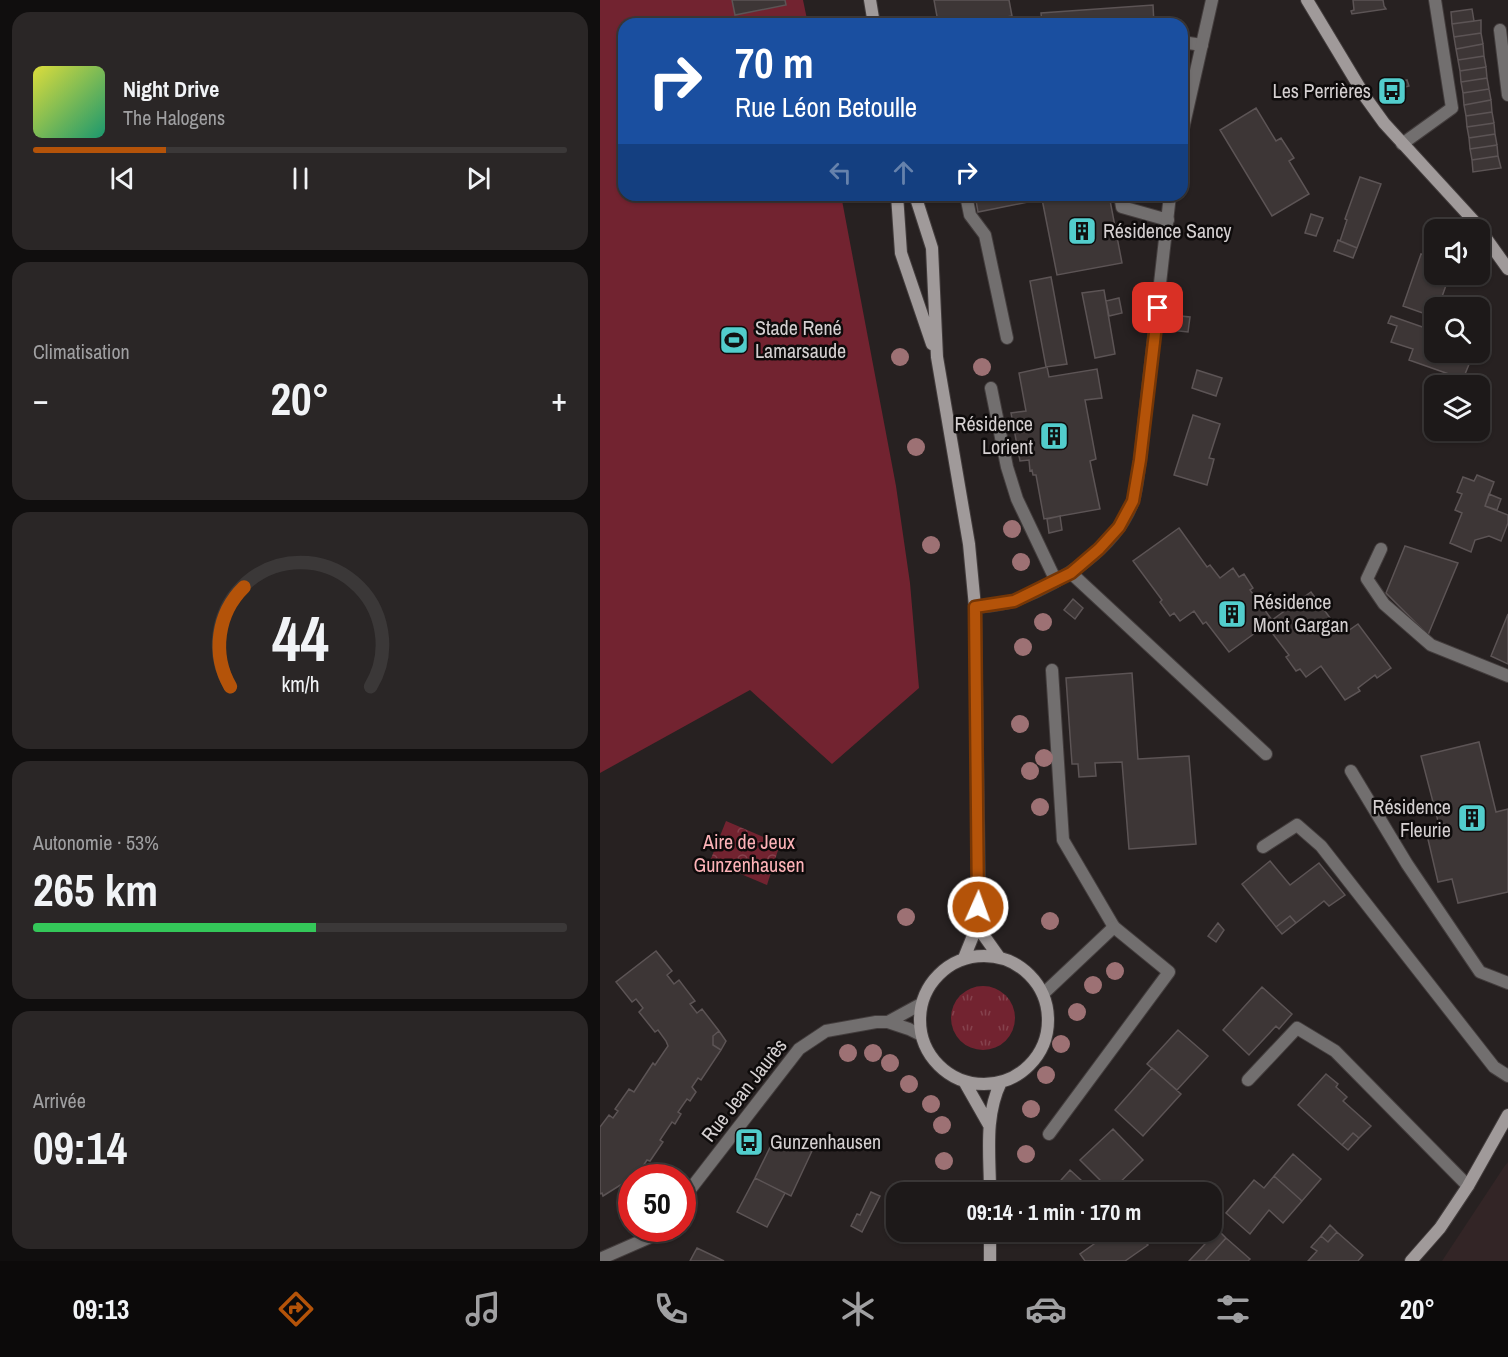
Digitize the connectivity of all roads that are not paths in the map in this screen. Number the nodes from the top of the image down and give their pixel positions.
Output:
1 (870, 0) edge
2 (1212, 0) edge
3 (1307, 0) edge
4 (1435, 0) edge
5 (873, 18) edge
6 (1500, 30) dead end
7 (1188, 43) edge
8 (1202, 45) junction
9 (1508, 94) edge
10 (1188, 106) edge
11 (1402, 144) junction
12 (897, 201) edge
13 (917, 201) edge
14 (967, 201) edge
15 (1121, 201) edge
16 (1170, 201) edge
17 (1168, 220) junction
18 (1508, 269) edge
19 (1007, 338) dead end
20 (937, 357) junction
21 (991, 388) dead end
22 (1381, 549) dead end
23 (1071, 573) junction
24 (1056, 581) junction
25 (975, 607) junction
26 (1053, 670) dead end
27 (1508, 676) edge
28 (1266, 754) dead end
29 (1351, 771) dead end
30 (1263, 847) dead end
31 (977, 926) junction
32 (1114, 927) junction
33 (964, 957) junction
34 (999, 957) junction
35 (1508, 983) edge
36 (1043, 994) junction
37 (921, 1004) junction
38 (888, 1022) junction
39 (921, 1035) junction
40 (1508, 1076) edge
41 (1248, 1080) dead end
42 (964, 1081) junction
43 (1001, 1082) junction
44 (1508, 1116) edge
45 (989, 1125) junction
46 (1049, 1134) dead end
47 (696, 1182) edge
48 (990, 1182) edge
49 (1468, 1186) junction
50 (642, 1242) edge
51 (990, 1242) edge
52 (621, 1256) edge
53 (600, 1259) edge
54 (990, 1261) edge
55 (1411, 1261) edge

1 - 5 main road
2 - 8 street
3 - 11 main road
4 - 11 street
6 - 9 street
7 - 8 street
8 - 10 street
11 - 18 main road
12 - 20 main road
13 - 20 main road
14 - 19 street
15 - 17 street
16 - 17 street
17 - 23 street
20 - 25 main road
21 - 24 street
22 - 27 street
23 - 24 street
23 - 28 street
24 - 25 street
25 - 31 main road
26 - 32 street
29 - 35 street
30 - 40 street
31 - 33 main road
31 - 34 main road
32 - 36 street
32 - 46 street
33 - 34 main road
33 - 37 main road
34 - 36 main road
36 - 43 main road
37 - 38 street, Rue Jean Jaurès
37 - 39 main road
38 - 39 street, Rue Jean Jaurès
38 - 47 street, Rue Jean Jaurès
39 - 42 main road
41 - 49 street
42 - 43 main road
42 - 45 main road
43 - 45 main road
44 - 49 main road
45 - 48 main road
49 - 55 main road
50 - 52 street
51 - 54 main road
52 - 53 street

